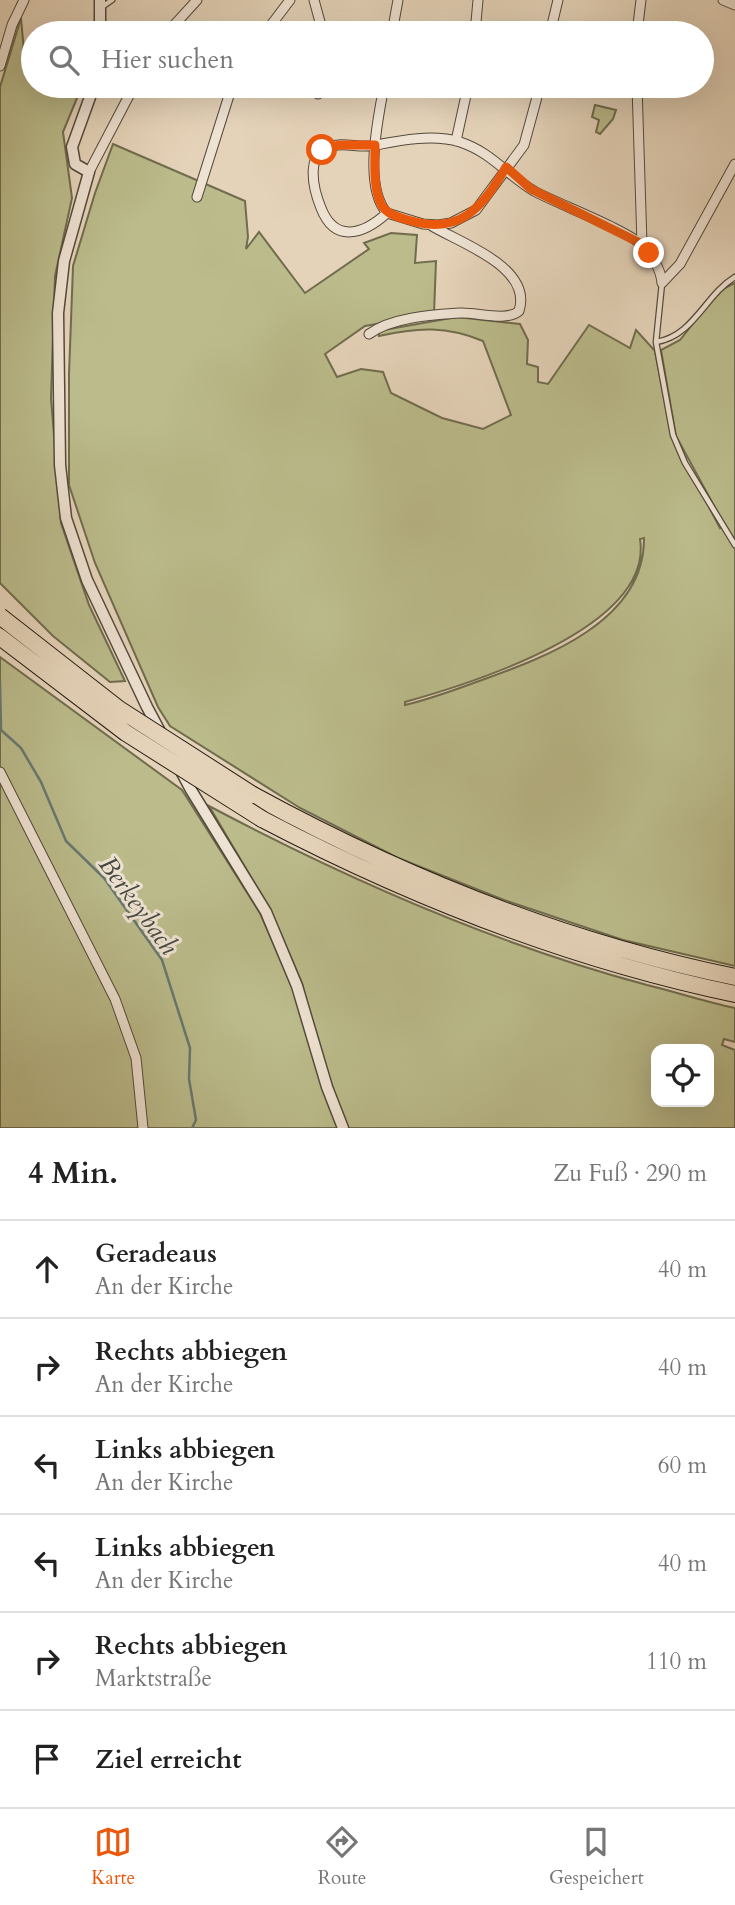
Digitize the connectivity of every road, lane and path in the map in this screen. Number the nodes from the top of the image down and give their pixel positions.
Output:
1 (24, 0) edge
2 (112, 0) edge
3 (197, 0) edge
4 (290, 0) edge
5 (314, 0) edge
6 (398, 0) edge
7 (478, 0) edge
8 (558, 0) edge
9 (641, 0) edge
10 (723, 0) edge
11 (100, 4) edge
12 (735, 5) edge
13 (178, 21) edge
14 (274, 21) edge
15 (320, 21) edge
16 (394, 21) edge
17 (476, 21) edge
18 (553, 21) edge
19 (638, 21) edge
20 (0, 66) edge
21 (90, 98) edge
22 (128, 98) edge
23 (228, 98) edge
24 (382, 98) edge
25 (465, 98) edge
26 (537, 98) edge
27 (637, 98) edge
28 (456, 141) junction
29 (375, 145) junction
30 (735, 164) edge
31 (506, 167) junction
32 (89, 172) junction
33 (197, 197) dead end
34 (387, 213) junction
35 (430, 225) junction
36 (642, 244) junction
37 (735, 277) edge
38 (662, 283) junction
39 (369, 334) dead end
40 (656, 342) junction
41 (735, 545) edge
42 (0, 616) edge
43 (0, 637) edge
44 (0, 772) edge
45 (735, 977) edge
46 (735, 994) edge
47 (143, 1128) edge
48 (343, 1128) edge

1 - 20 street
2 - 11 lane
3 - 13 street
4 - 14 street
5 - 15 street
6 - 16 street
7 - 17 street
8 - 18 street
9 - 19 street
10 - 12 street
21 - 32 street
22 - 32 street
23 - 33 street
24 - 29 street
25 - 28 street
26 - 31 street
27 - 36 street
28 - 29 street
28 - 31 street
29 - 34 street
29 - 34 street
30 - 38 street
31 - 35 street
31 - 36 street
32 - 48 street
34 - 35 street
35 - 39 street
36 - 38 street
37 - 40 lane
38 - 40 lane
40 - 41 lane
42 - 45 highway, bridge
43 - 46 highway, bridge
44 - 47 street

